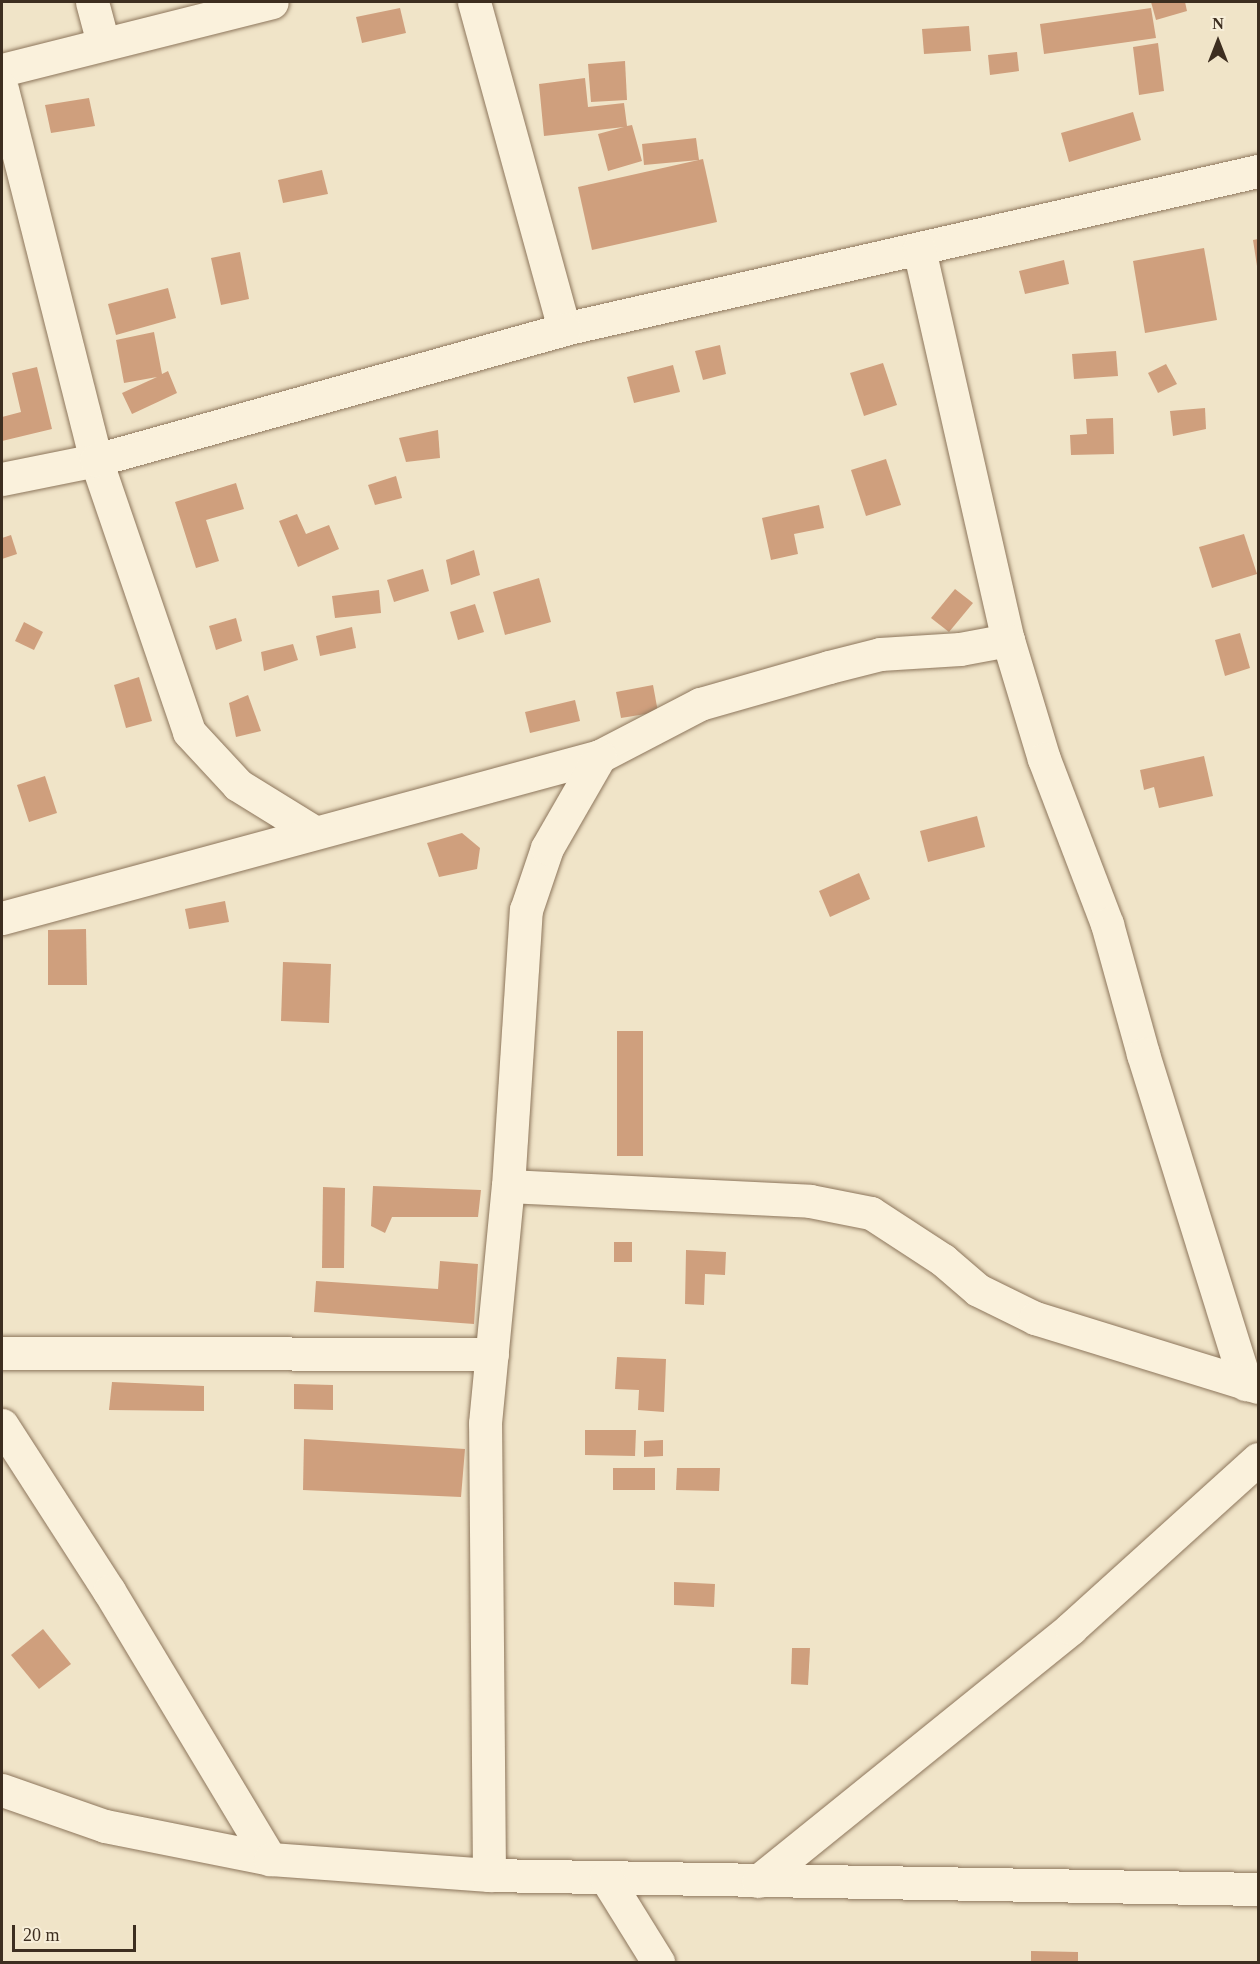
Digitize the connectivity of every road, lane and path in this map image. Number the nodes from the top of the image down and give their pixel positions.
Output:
1 (92, 2) edge
2 (272, 2) edge
3 (474, 2) edge
4 (103, 43) junction
5 (2, 69) edge
6 (2, 89) edge
7 (1258, 171) edge
8 (919, 249) junction
9 (564, 329) junction
10 (96, 460) junction
11 (2, 479) edge
12 (1008, 640) junction
13 (600, 756) junction
14 (314, 832) junction
15 (2, 918) edge
16 (508, 1186) junction
17 (2, 1353) edge
18 (492, 1354) junction
19 (1252, 1385) edge
20 (2, 1425) edge
21 (1258, 1459) edge
22 (2, 1790) edge
23 (270, 1859) junction
24 (489, 1875) junction
25 (606, 1878) junction
26 (758, 1881) junction
27 (1258, 1889) edge
28 (658, 1962) edge

1 - 4 street
2 - 4 street
3 - 9 street
4 - 5 street
6 - 10 street
7 - 8 street
8 - 9 street
8 - 12 street
9 - 10 street
10 - 11 street
10 - 14 street
12 - 13 street
12 - 19 street
13 - 14 street
13 - 16 street
14 - 15 street
16 - 18 street
16 - 19 street
17 - 18 street
18 - 24 street
20 - 23 street
21 - 26 street
22 - 23 street
23 - 24 street
24 - 25 street
25 - 26 street
25 - 28 street
26 - 27 street

